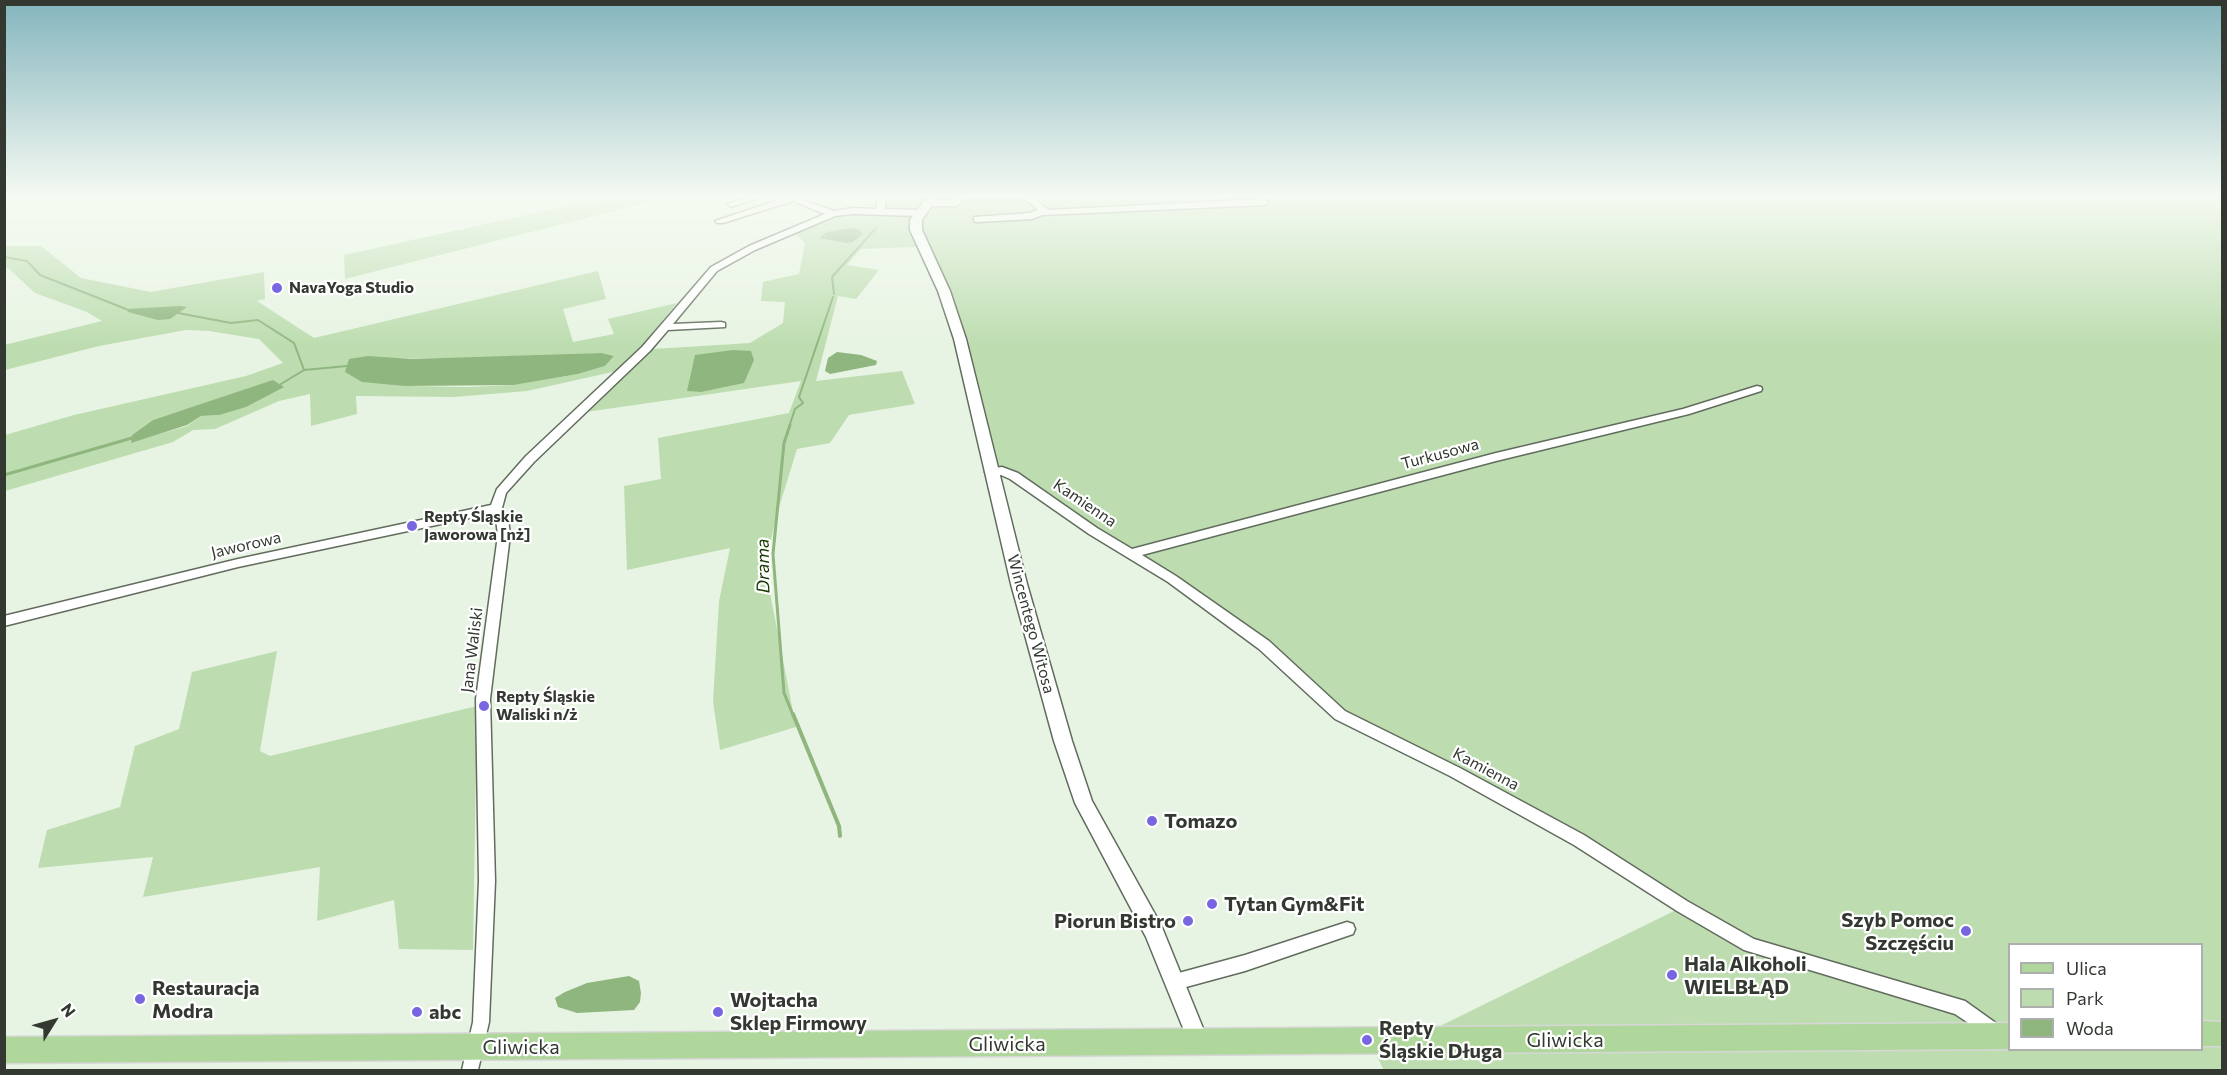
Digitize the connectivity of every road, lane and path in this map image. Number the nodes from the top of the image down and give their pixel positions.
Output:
1 (759, 245) edge
2 (923, 245) edge
3 (721, 325) dead end
4 (664, 327) junction
5 (1757, 389) dead end
6 (991, 472) junction
7 (496, 508) junction
8 (1132, 553) junction
9 (5, 622) edge
10 (1347, 929) dead end
11 (1175, 982) junction
12 (2203, 1034) edge
13 (2223, 1034) edge
14 (2005, 1036) edge
15 (1199, 1043) junction
16 (4, 1050) edge
17 (473, 1059) edge

1 - 4 street
2 - 6 street, Wincentego Witosa
3 - 4 street
4 - 7 street
5 - 8 street, Turkusowa
6 - 8 street, Kamienna
6 - 11 street, Wincentego Witosa
7 - 9 street, Jaworowa
7 - 17 street, Jana Waliski
8 - 14 street, Kamienna
10 - 11 street
11 - 15 street, Wincentego Witosa
12 - 13 main road
14 - 15 main road, Gliwicka
15 - 17 main road, Gliwicka
16 - 17 main road, Gliwicka

